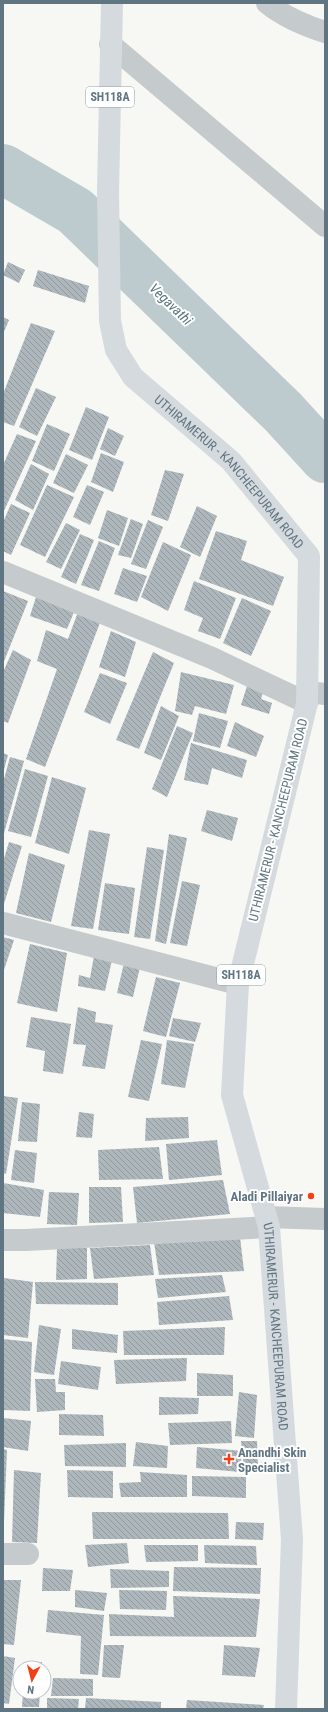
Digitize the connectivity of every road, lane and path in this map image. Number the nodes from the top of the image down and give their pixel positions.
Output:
1 (112, 3) edge
2 (267, 3) edge
3 (325, 32) edge
4 (110, 44) junction
5 (325, 226) edge
6 (3, 572) edge
7 (313, 696) edge
8 (3, 923) edge
9 (238, 984) junction
10 (325, 1219) edge
11 (267, 1222) junction
12 (3, 1240) edge
13 (3, 1554) edge
14 (28, 1554) dead end
15 (286, 1709) edge

1 - 4 main road, UTHIRAMERUR - KANCHEEPURAM ROAD / SH118A
2 - 3 street
4 - 5 street
4 - 7 main road, UTHIRAMERUR - KANCHEEPURAM ROAD / SH118A
6 - 7 street
7 - 9 main road, UTHIRAMERUR - KANCHEEPURAM ROAD / SH118A
8 - 9 street
9 - 11 main road, UTHIRAMERUR - KANCHEEPURAM ROAD / SH118A
10 - 11 street
11 - 12 street
11 - 15 main road, UTHIRAMERUR - KANCHEEPURAM ROAD / SH118A
13 - 14 street

